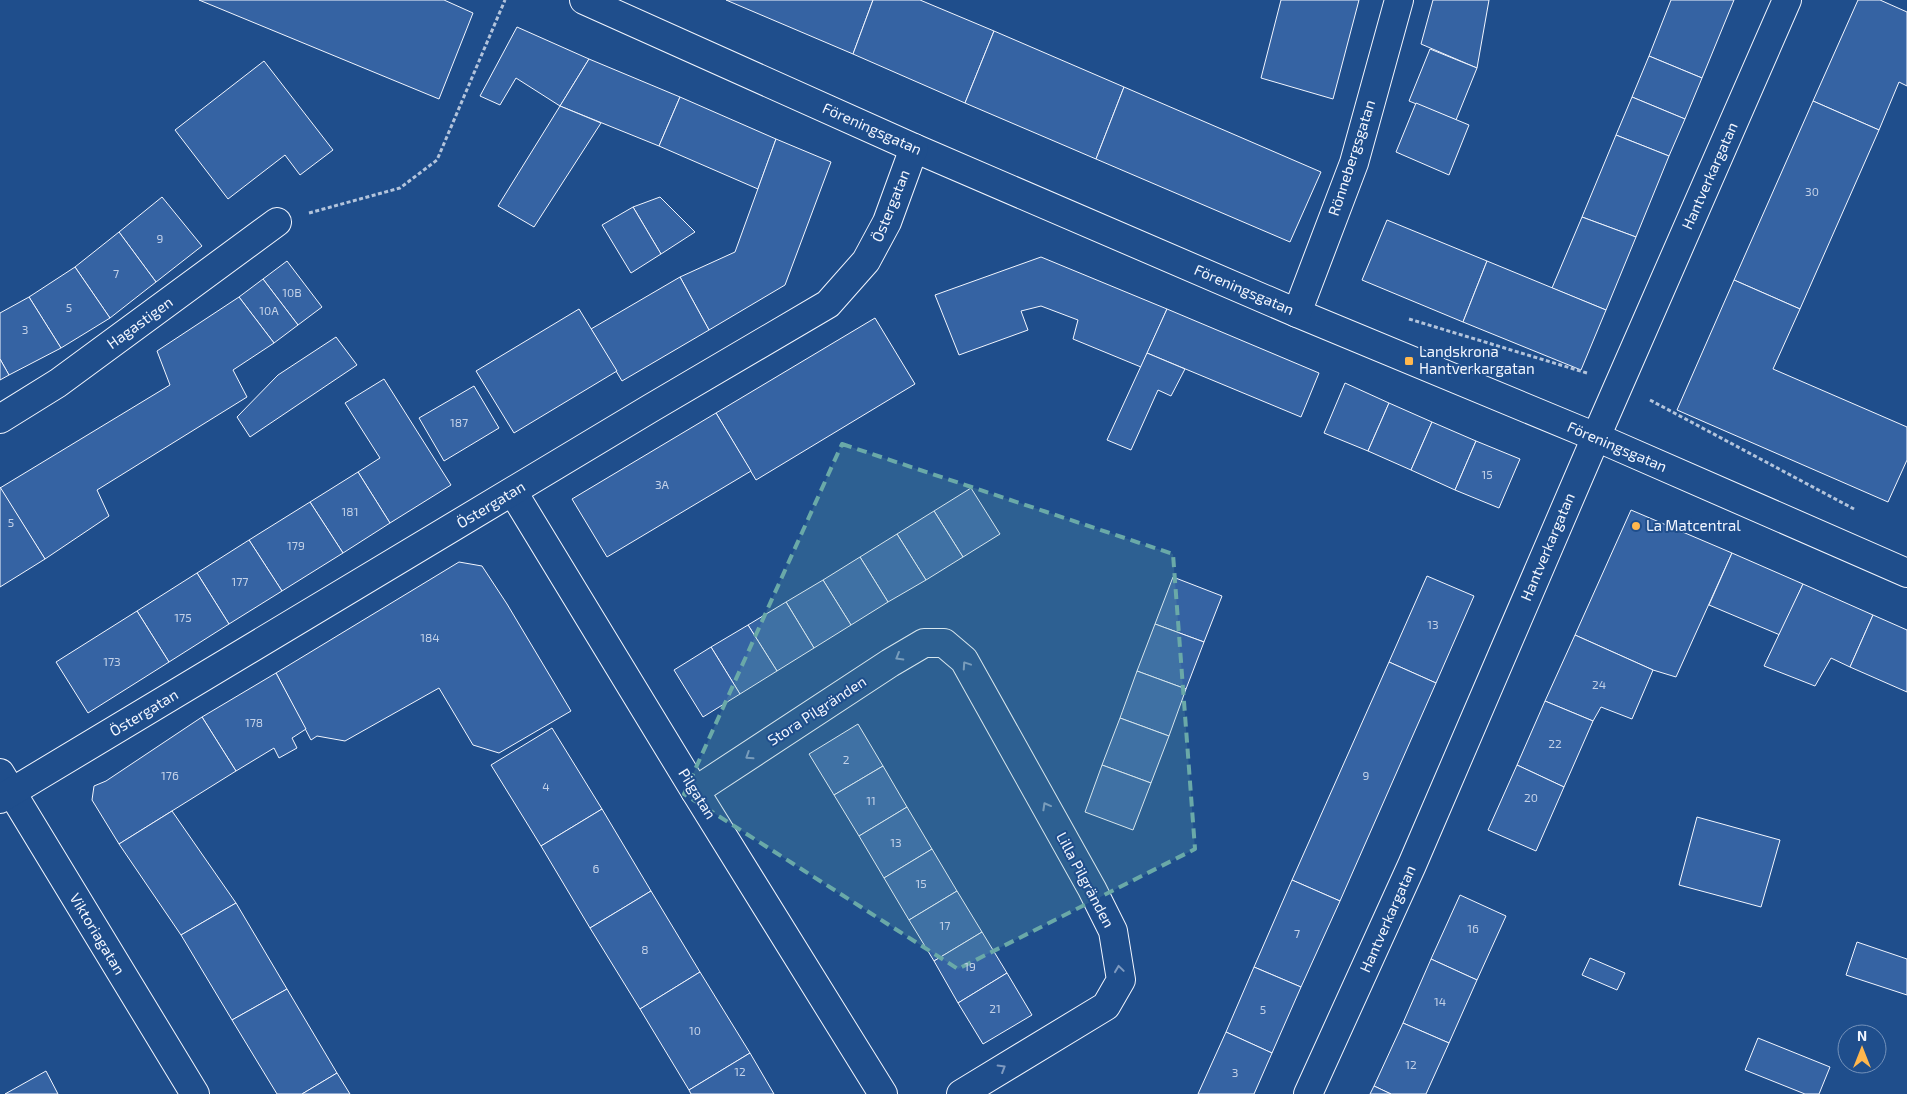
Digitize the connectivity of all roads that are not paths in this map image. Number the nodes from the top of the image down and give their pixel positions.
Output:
1 (584, 0) edge
2 (1399, 0) edge
3 (1787, 0) edge
4 (914, 148) junction
5 (277, 222) road end
6 (1297, 313) junction
7 (0, 419) edge
8 (1596, 437) junction
9 (513, 492) junction
10 (1907, 573) edge
11 (944, 643) joint
12 (4, 788) edge
13 (695, 791) junction
14 (195, 1094) edge
15 (883, 1094) edge
16 (961, 1094) edge
17 (1308, 1094) edge

1 - 4 street, Föreningsgatan
2 - 6 street, Rönnebergsgatan
3 - 8 street, Hantverkargatan
4 - 6 street, Föreningsgatan
4 - 9 street, Östergatan
5 - 7 street, Hagastigen
6 - 8 street, Föreningsgatan
8 - 10 street, Föreningsgatan
8 - 17 street, Hantverkargatan
9 - 12 street, Östergatan
9 - 13 street, Pilgatan
11 -> 13 street, Stora Pilgränden
16 -> 11 street, Lilla Pilgränden
12 - 14 street, Viktoriagatan
13 - 15 street, Pilgatan

